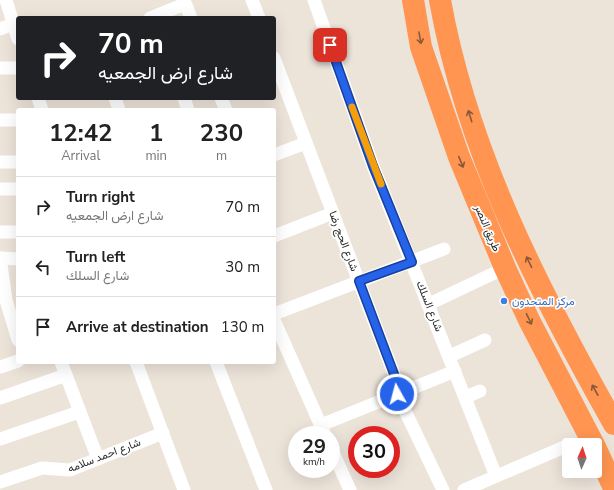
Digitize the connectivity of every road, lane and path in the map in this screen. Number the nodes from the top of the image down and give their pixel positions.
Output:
1 (6, 0) edge
2 (252, 0) edge
3 (314, 0) edge
4 (413, 0) edge
5 (440, 0) edge
6 (185, 2) edge
7 (156, 16) edge
8 (190, 16) edge
9 (258, 16) edge
10 (14, 24) junction
11 (0, 29) edge
12 (16, 32) edge
13 (276, 63) edge
14 (0, 68) edge
15 (16, 68) edge
16 (0, 120) edge
17 (16, 120) edge
18 (306, 143) junction
19 (276, 154) edge
20 (0, 162) edge
21 (16, 162) edge
22 (0, 189) edge
23 (16, 189) edge
24 (333, 213) junction
25 (0, 232) edge
26 (16, 232) edge
27 (276, 235) edge
28 (444, 249) dead end
29 (0, 258) edge
30 (16, 259) edge
31 (412, 262) junction
32 (505, 268) junction
33 (359, 281) junction
34 (2, 288) edge
35 (429, 304) junction
36 (276, 313) edge
37 (276, 324) edge
38 (6, 325) edge
39 (16, 338) edge
40 (485, 340) dead end
41 (450, 356) junction
42 (16, 362) edge
43 (62, 364) edge
44 (140, 364) edge
45 (217, 364) edge
46 (0, 367) edge
47 (455, 371) junction
48 (66, 376) junction
49 (480, 391) dead end
50 (397, 394) junction
51 (466, 397) junction
52 (0, 398) edge
53 (79, 412) junction
54 (614, 424) edge
55 (321, 426) edge
56 (331, 426) edge
57 (162, 433) junction
58 (590, 438) edge
59 (0, 439) edge
60 (562, 448) edge
61 (98, 459) junction
62 (602, 462) edge
63 (340, 474) edge
64 (496, 476) junction
65 (0, 482) edge
66 (614, 488) edge
67 (345, 489) edge
68 (184, 490) edge
69 (266, 490) edge
70 (443, 490) edge
71 (464, 490) edge

1 - 10 street
2 - 9 street
3 - 31 street, شارع السلك
4 -> 32 highway, طريق النصر
54 -> 5 highway
6 - 7 street
6 - 8 street
10 - 11 street
10 - 12 street
13 - 18 street, شارع الحج رضا
14 - 15 street
16 - 17 street
18 - 19 street
18 - 24 street, شارع الحج رضا
20 - 21 street
22 - 23 street
24 - 27 street
24 - 33 street, شارع الحج رضا
25 - 26 street
28 - 31 street
29 - 30 street
29 - 34 street
31 - 33 street
31 - 35 street, شارع السلك
32 - 35 street
32 -> 58 highway, طريق النصر
33 - 36 street
33 - 50 street, شارع الحج رضا
34 - 38 street
35 - 41 street, شارع السلك
37 - 55 street
38 - 39 street
40 - 41 street
41 - 47 street, شارع السلك
42 - 46 street
43 - 48 street
44 - 57 street
45 - 69 street
47 - 50 street
47 - 51 street, شارع السلك
48 - 52 street
48 - 53 street
49 - 51 street
50 - 56 street
50 - 70 street, شارع الحج رضا
51 - 64 street, شارع السلك
53 - 59 street
53 - 61 street
57 - 61 street, شارع احمد سلامه
57 - 68 street
60 - 64 street
61 - 65 street, شارع احمد سلامه
62 - 66 highway, طريق النصر
63 - 67 street
64 - 71 street

